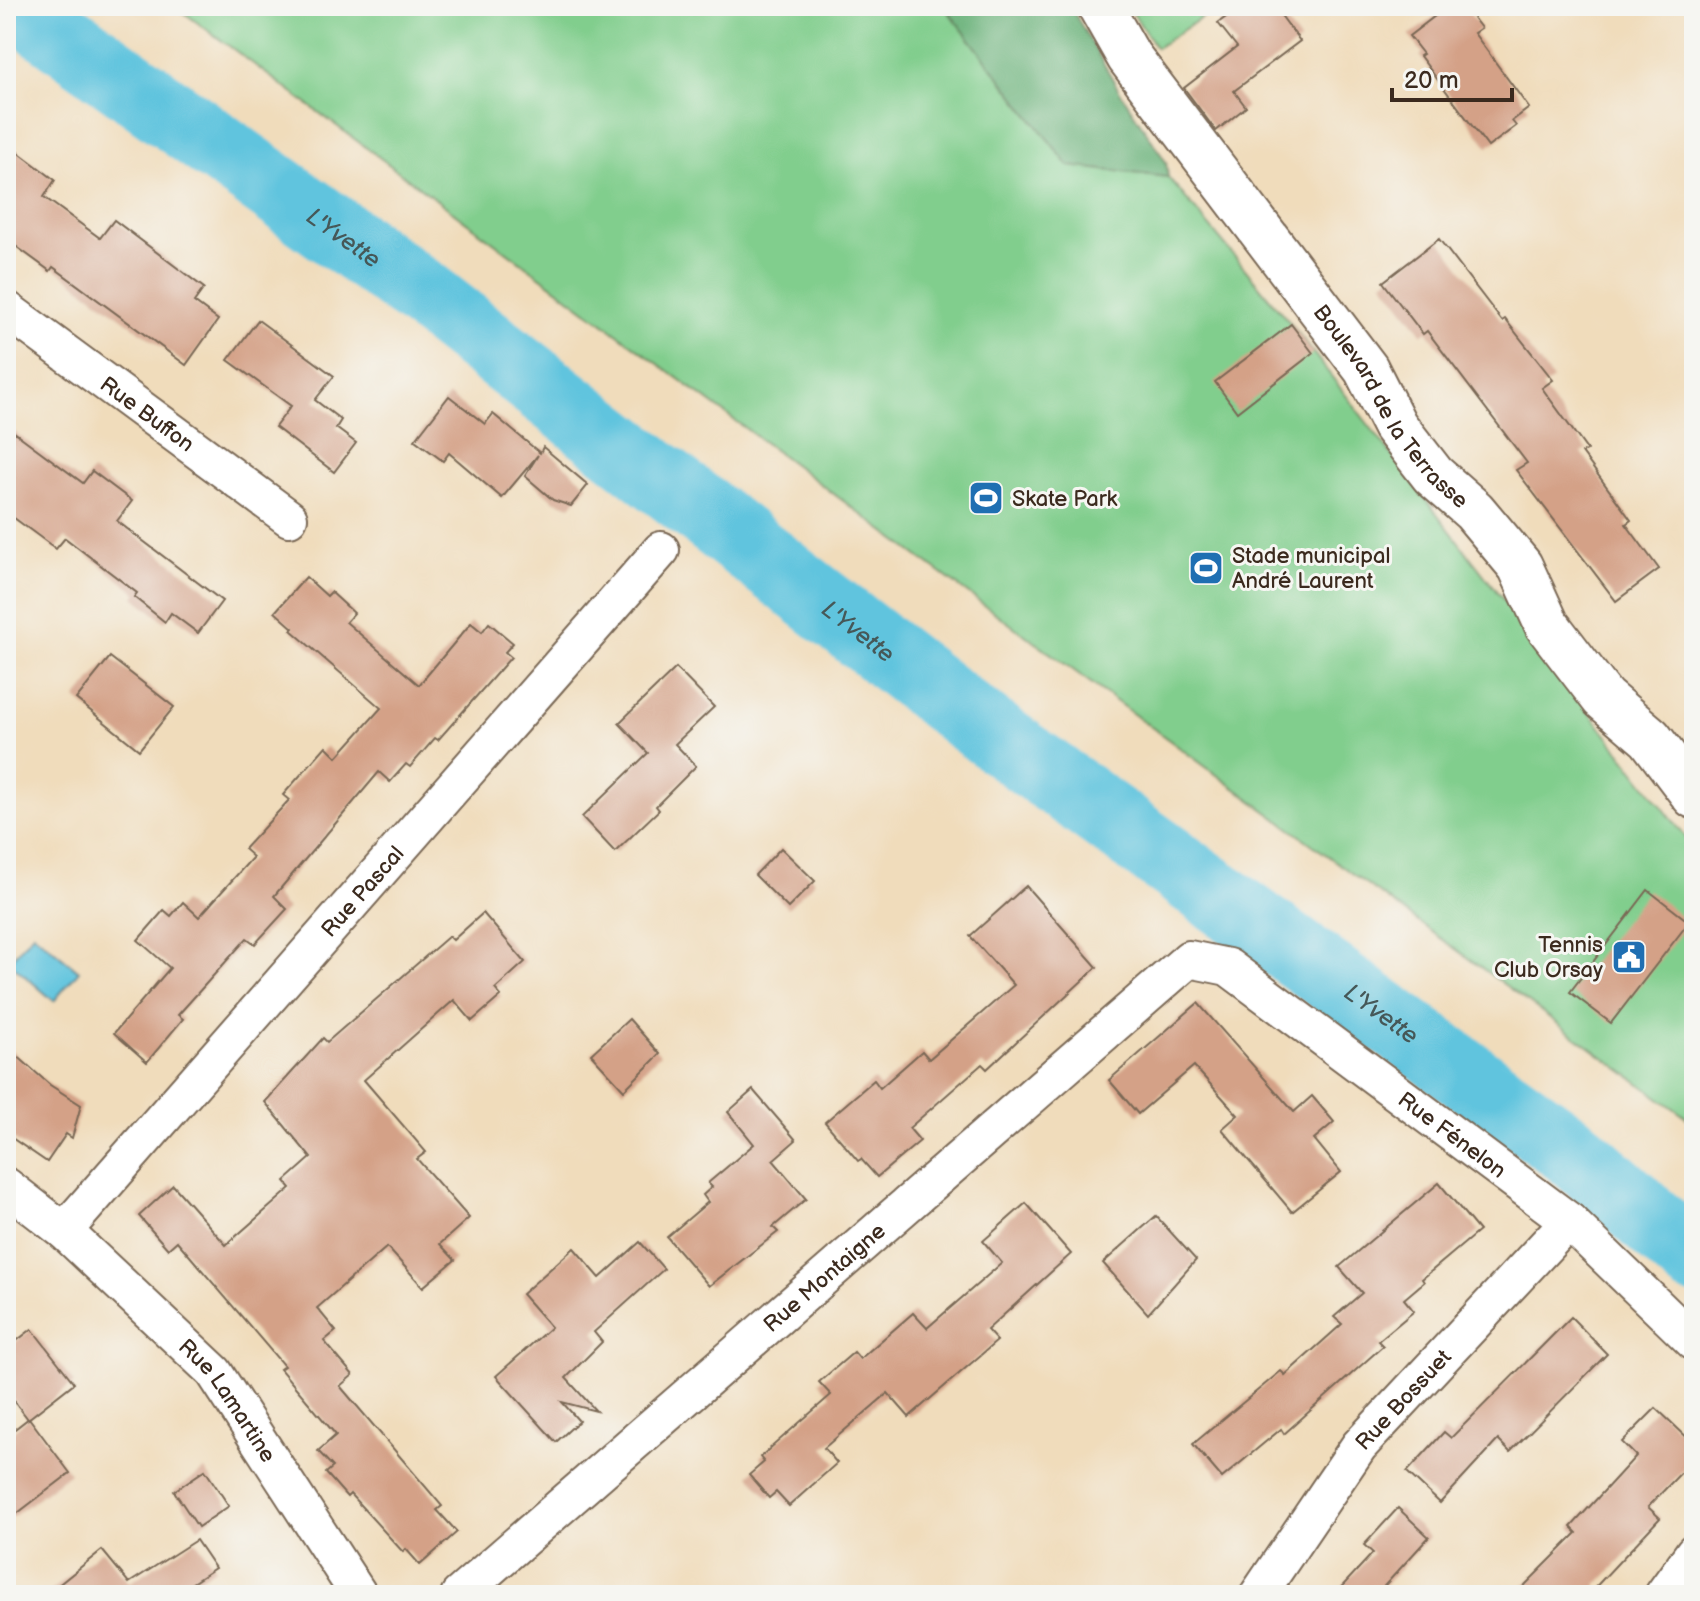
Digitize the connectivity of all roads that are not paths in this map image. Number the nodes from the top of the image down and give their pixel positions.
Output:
1 (1100, 6) edge
2 (6, 309) edge
3 (289, 518) dead end
4 (661, 550) dead end
5 (1694, 796) edge
6 (1189, 959) joint
7 (6, 1186) edge
8 (1569, 1221) junction
9 (64, 1231) junction
10 (1694, 1342) edge
11 (1694, 1552) edge
12 (359, 1595) edge
13 (459, 1595) edge
14 (1258, 1595) edge
15 (1663, 1595) edge

1 - 5 street, Boulevard de la Terrasse
2 - 3 street, Rue Buffon
4 - 9 street, Rue Pascal
6 - 8 street, Rue Fénelon
6 - 13 street, Rue Montaigne
7 - 9 street, Rue Lamartine
8 - 10 street, Rue Fénelon
8 - 14 street, Rue Bossuet
9 - 12 street, Rue Lamartine
11 - 15 street

